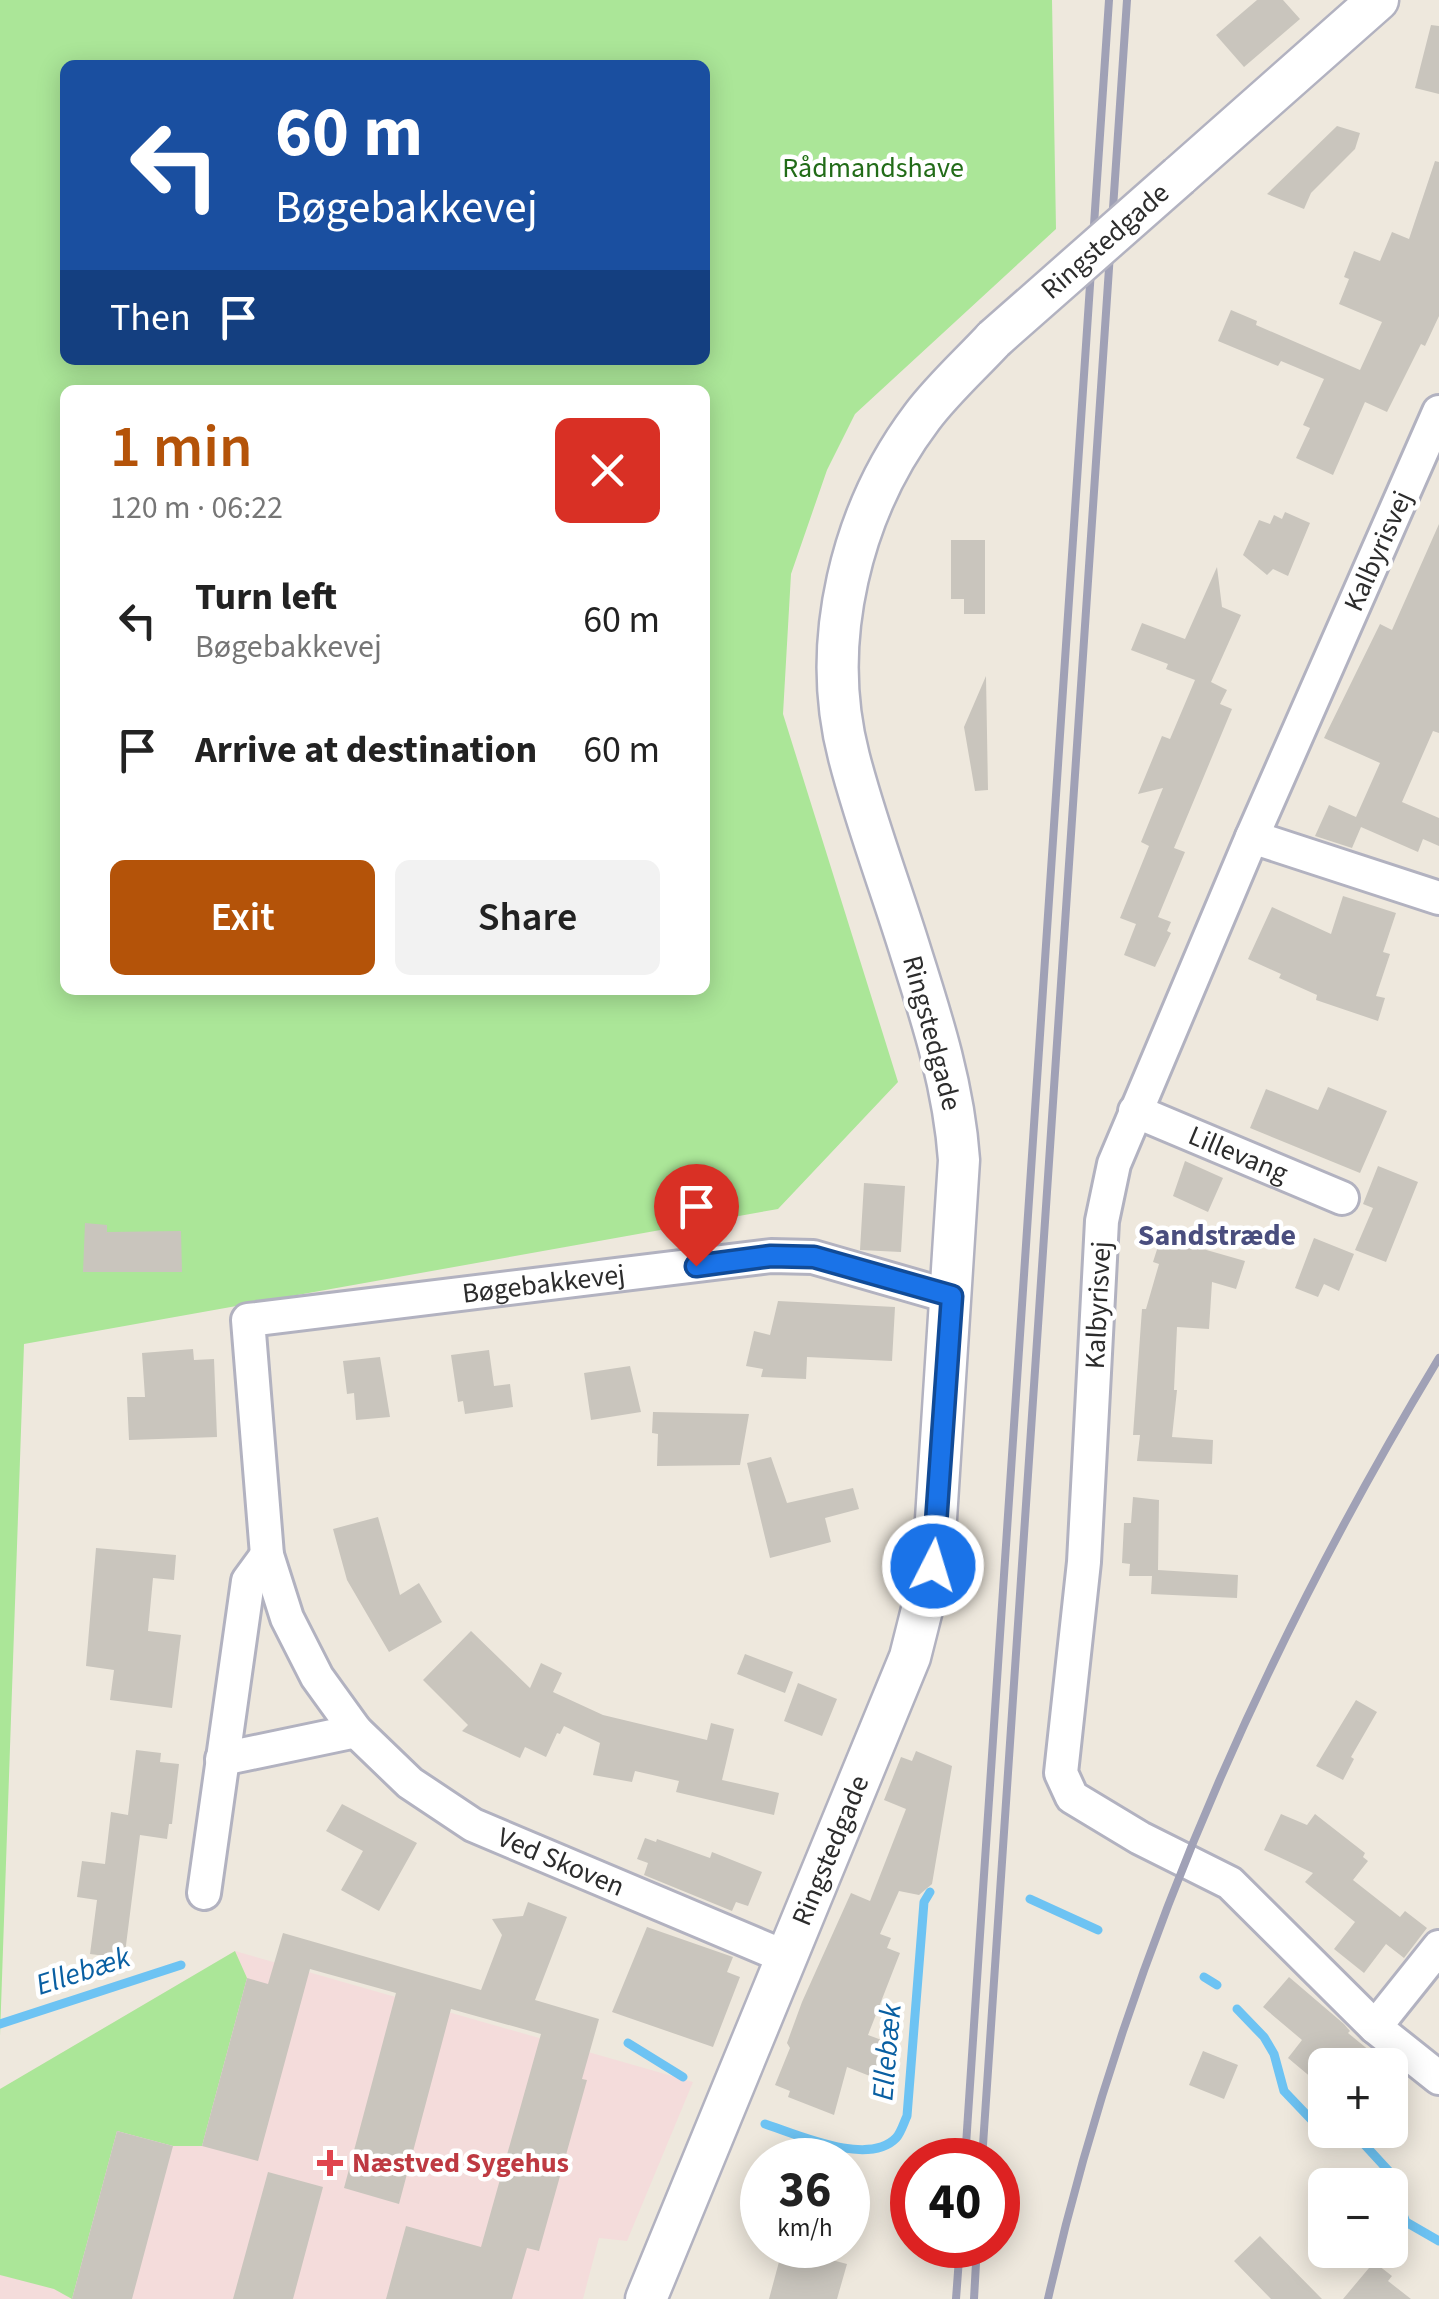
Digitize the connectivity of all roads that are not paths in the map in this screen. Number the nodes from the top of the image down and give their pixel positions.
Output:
1 (1378, 0) edge
2 (1439, 412) edge
3 (1252, 837) junction
4 (1439, 898) edge
5 (1134, 1111) junction
6 (1342, 1198) dead end
7 (952, 1296) junction
8 (248, 1320) joint
9 (267, 1555) junction
10 (356, 1731) junction
11 (222, 1758) junction
12 (204, 1893) dead end
13 (1439, 1947) edge
14 (788, 1958) junction
15 (1375, 2026) junction
16 (1439, 2078) edge
17 (646, 2299) edge

1 - 7 street, Ringstedgade, bridge
2 - 3 street, Kalbyrisvej
3 - 4 street
3 - 5 street, Kalbyrisvej
5 - 6 street, Lillevang
5 - 15 street, Kalbyrisvej
7 - 8 street, Bøgebakkevej
7 - 14 street, Ringstedgade
8 - 9 street, Ved Skoven
9 - 10 street, Ved Skoven
9 - 11 street
10 - 11 street
10 - 14 street, Ved Skoven
11 - 12 street
13 - 15 street
14 - 17 street, Ringstedgade
15 - 16 street, Kalbyrisvej

